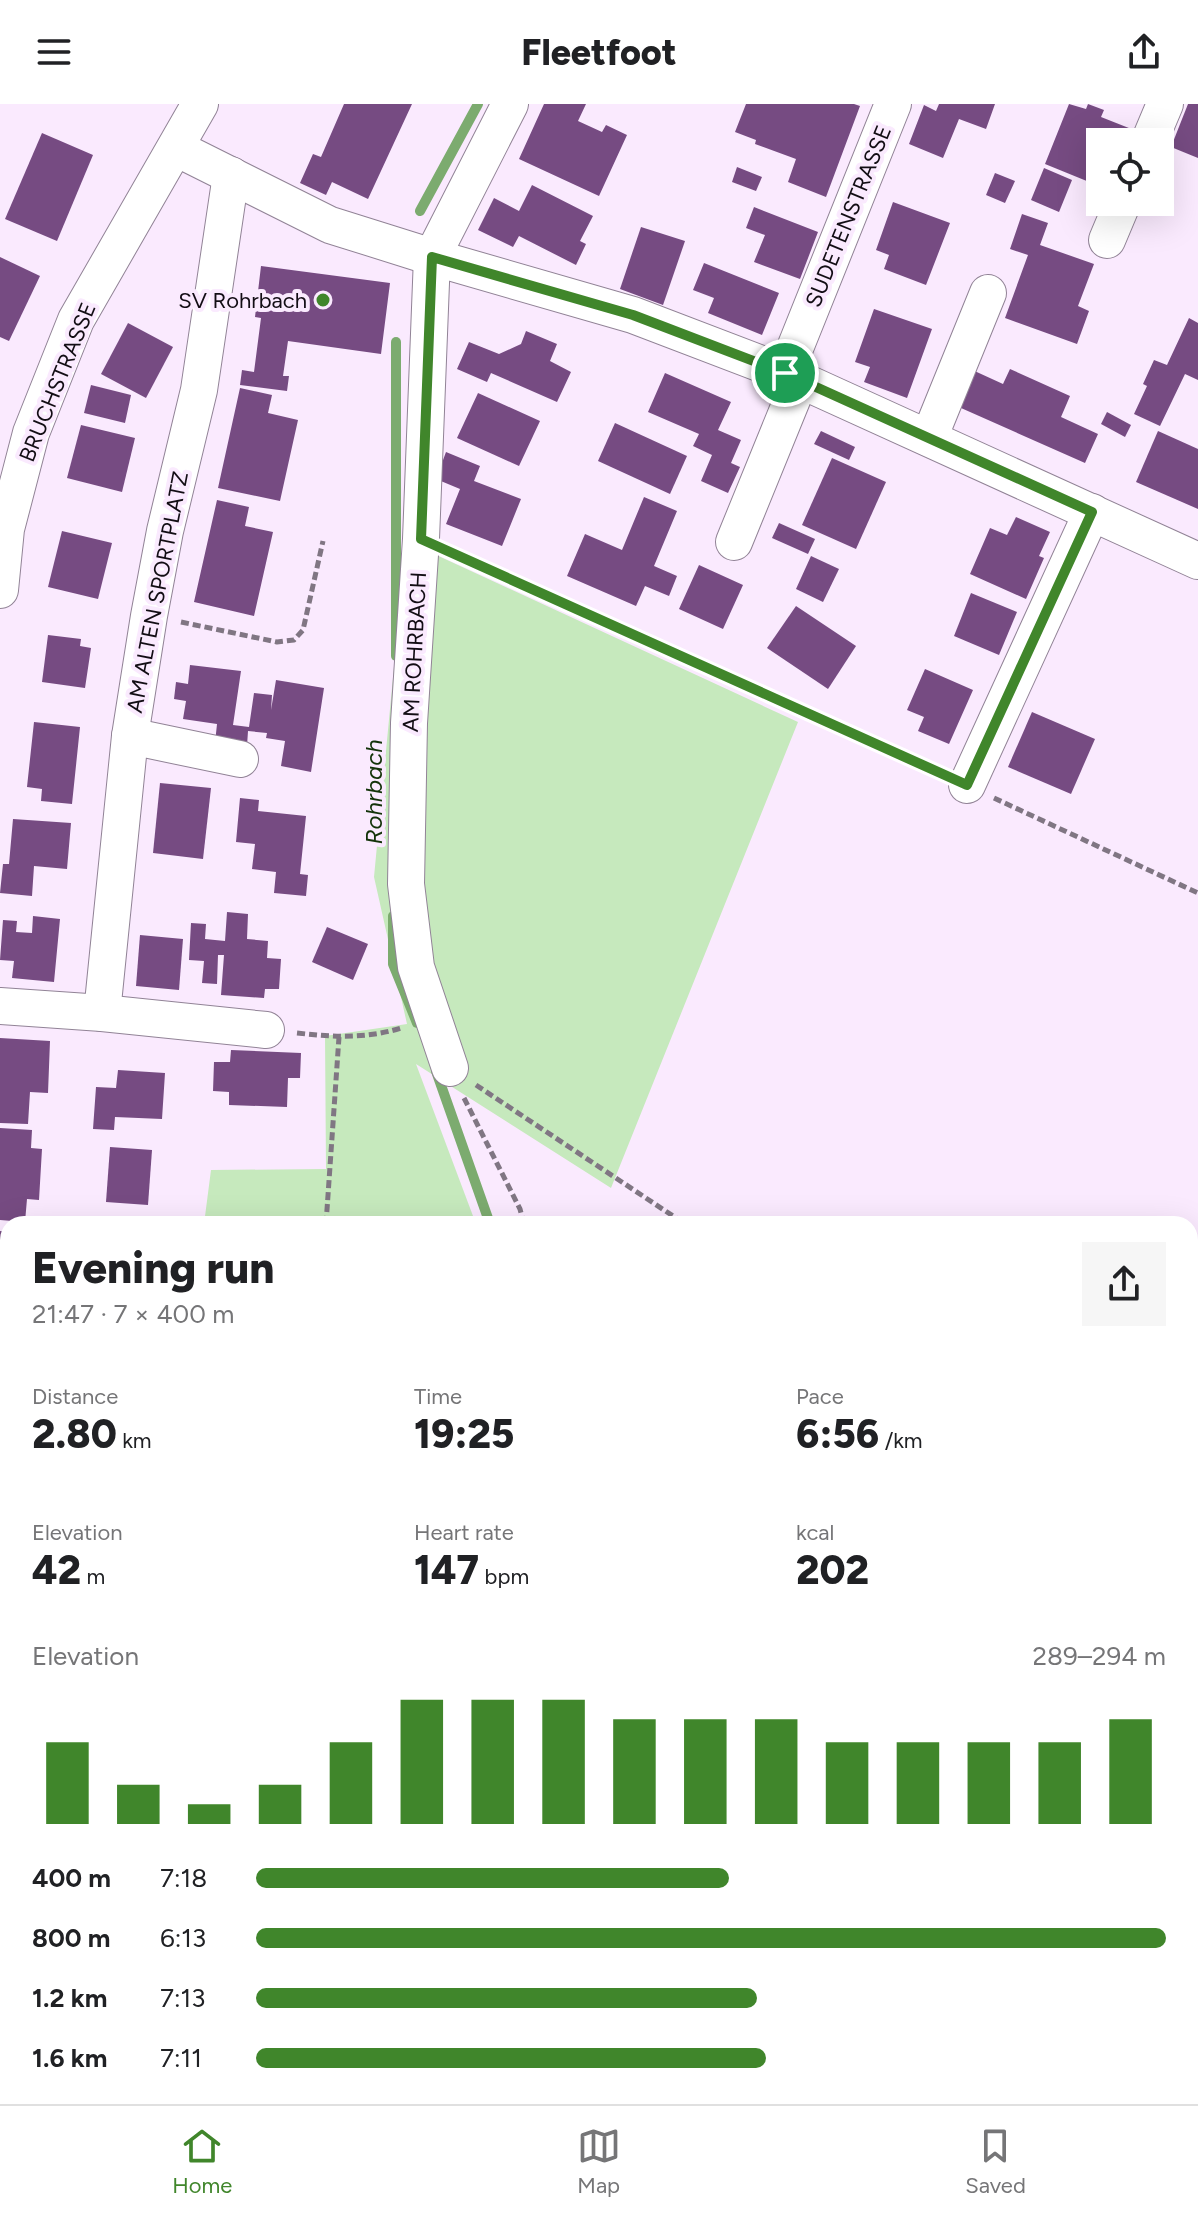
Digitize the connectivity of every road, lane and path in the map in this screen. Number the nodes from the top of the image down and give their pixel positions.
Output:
1 (200, 104) edge
2 (510, 104) edge
3 (893, 104) edge
4 (1165, 104) edge
5 (1155, 128) edge
6 (176, 148) junction
7 (231, 175) junction
8 (1117, 216) edge
9 (1107, 240) dead end
10 (432, 257) junction
11 (988, 293) dead end
12 (792, 376) junction
13 (929, 438) junction
14 (1092, 512) junction
15 (421, 539) junction
16 (323, 541) dead end
17 (734, 542) dead end
18 (1198, 561) edge
19 (0, 590) edge
20 (149, 616) junction
21 (130, 736) junction
22 (240, 759) dead end
23 (967, 785) junction
24 (1198, 893) edge
25 (0, 1006) edge
26 (102, 1013) junction
27 (414, 1025) dead end
28 (266, 1030) joint
29 (339, 1037) junction
30 (450, 1068) junction
31 (327, 1216) edge
32 (522, 1216) edge
33 (673, 1216) edge

1 - 6 street, BRUCHSTRASSE
2 - 10 street, AM ROHRBACH
3 - 12 street, SUDETENSTRASSE
4 - 5 street
6 - 7 street
6 - 19 street, BRUCHSTRASSE
7 - 10 street
7 - 20 street, AM ALTEN SPORTPLATZ
8 - 9 street
10 - 12 street
10 - 15 street, AM ROHRBACH
11 - 13 street
12 - 13 street
12 - 17 street, SUDETENSTRASSE
13 - 14 street
14 - 18 street
14 - 23 street
15 - 23 path
15 - 30 street, AM ROHRBACH
16 - 20 path
20 - 21 street, AM ALTEN SPORTPLATZ
21 - 22 street
21 - 26 street, AM ALTEN SPORTPLATZ
23 - 24 path
25 - 26 street
26 - 28 street
27 - 29 path
28 - 29 path
29 - 31 path
30 - 32 path
30 - 33 path

